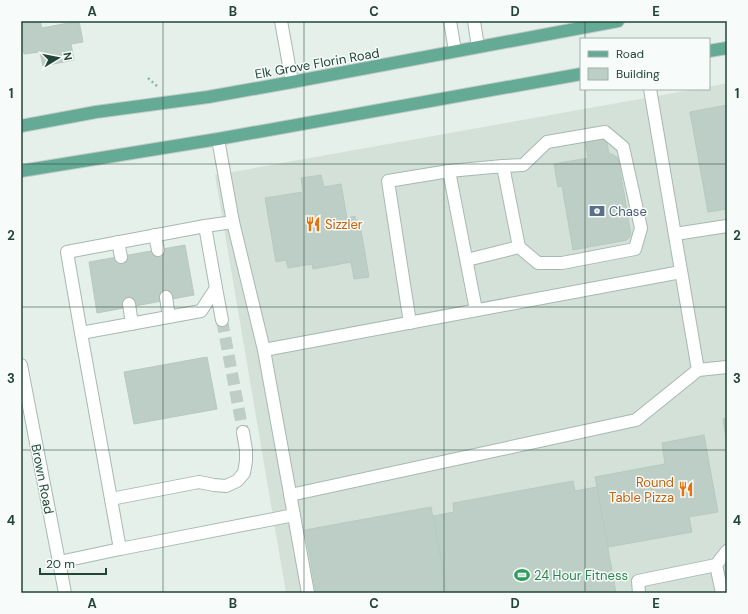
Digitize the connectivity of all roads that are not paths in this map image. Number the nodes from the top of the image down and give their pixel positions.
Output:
1 (281, 21) edge
2 (450, 21) edge
3 (474, 21) edge
4 (618, 21) edge
5 (478, 47) junction
6 (727, 48) edge
7 (456, 51) junction
8 (710, 51) edge
9 (580, 74) edge
10 (292, 82) junction
11 (650, 90) edge
12 (21, 126) edge
13 (218, 139) junction
14 (503, 166) junction
15 (21, 171) edge
16 (449, 171) junction
17 (233, 222) junction
18 (205, 226) junction
19 (727, 226) edge
20 (675, 234) junction
21 (155, 235) junction
22 (118, 242) junction
23 (519, 248) junction
24 (158, 250) tunnel mouth
25 (121, 257) tunnel mouth
26 (467, 260) junction
27 (681, 272) junction
28 (216, 288) junction
29 (166, 297) tunnel mouth
30 (129, 304) tunnel mouth
31 (476, 310) junction
32 (169, 317) junction
33 (222, 320) tunnel mouth
34 (410, 323) junction
35 (132, 324) junction
36 (82, 333) junction
37 (264, 350) junction
38 (21, 365) edge
39 (727, 367) edge
40 (698, 370) junction
41 (243, 432) tunnel mouth
42 (290, 495) junction
43 (111, 499) junction
44 (294, 515) junction
45 (120, 549) junction
46 (727, 551) edge
47 (59, 562) junction
48 (716, 565) junction
49 (65, 593) edge
50 (308, 593) edge
51 (639, 593) edge
52 (722, 593) edge

1 - 10 street
2 - 7 street
3 - 5 street
4 - 5 main road, Elk Grove Florin Road
5 - 7 main road, Elk Grove Florin Road
6 - 8 main road
7 - 10 main road, Elk Grove Florin Road
9 - 13 main road
10 - 12 main road, Elk Grove Florin Road
11 - 20 street
13 - 15 main road
13 - 17 street
14 - 16 street
14 - 23 street
14 - 23 street
16 - 26 street
16 - 34 street
17 - 18 street
17 - 37 street
18 - 21 street
18 - 28 street
19 - 20 street
20 - 27 street
21 - 22 street
21 - 24 street
22 - 25 street
22 - 36 street
23 - 26 street
26 - 31 street
27 - 31 street
27 - 40 street
28 - 32 street
28 - 33 street
29 - 32 street
30 - 35 street
31 - 34 street
32 - 35 street
34 - 37 street
35 - 36 street
36 - 43 street
37 - 42 street
38 - 47 street, Brown Road
39 - 40 street
40 - 42 street
41 - 43 street
42 - 44 street
43 - 45 street
44 - 45 street
44 - 50 street
45 - 47 street
46 - 48 street
47 - 49 street, Brown Road
48 - 51 street
48 - 52 street

